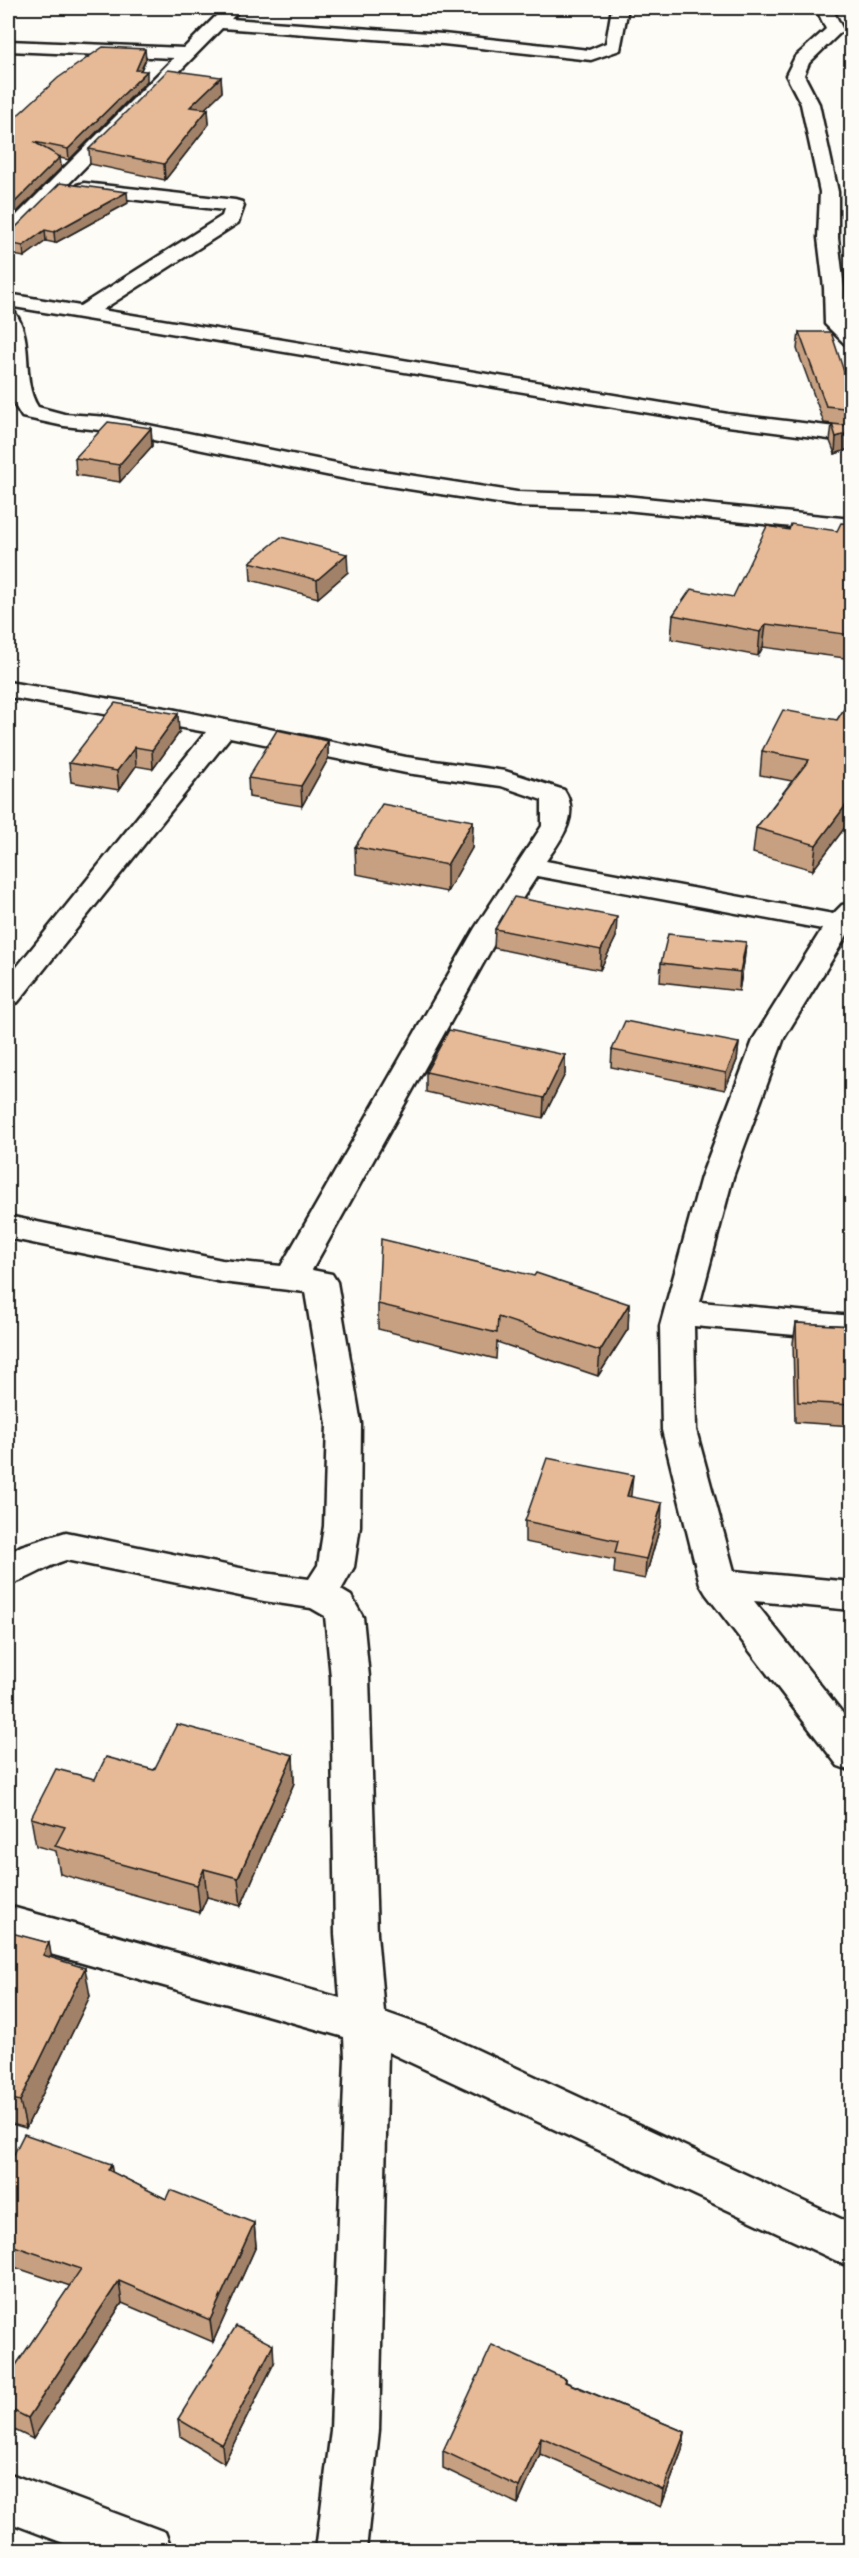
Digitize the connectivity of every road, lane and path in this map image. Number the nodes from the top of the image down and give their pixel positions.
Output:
1 (233, 8) edge
2 (620, 8) edge
3 (824, 8) edge
4 (217, 23) junction
5 (831, 33) junction
6 (852, 38) edge
7 (11, 53) edge
8 (186, 53) junction
9 (57, 186) junction
10 (8, 234) edge
11 (830, 256) junction
12 (852, 257) edge
13 (8, 300) edge
14 (83, 313) junction
15 (8, 317) edge
16 (852, 340) edge
17 (17, 407) edge
18 (852, 436) edge
19 (852, 526) edge
20 (8, 690) edge
21 (224, 727) junction
22 (529, 866) junction
23 (845, 917) edge
24 (8, 996) edge
25 (8, 1227) edge
26 (290, 1279) junction
27 (680, 1312) junction
28 (852, 1328) edge
29 (8, 1571) edge
30 (719, 1584) junction
31 (319, 1595) junction
32 (852, 1596) edge
33 (852, 1755) edge
34 (8, 1924) edge
35 (364, 2024) junction
36 (852, 2247) edge
37 (8, 2498) edge
38 (147, 2550) edge
39 (341, 2550) edge

1 - 4 street
2 - 4 street
3 - 5 street
4 - 8 street
5 - 6 street
5 - 11 street
7 - 8 street
8 - 9 street
9 - 10 street
9 - 14 street
11 - 12 street
11 - 16 street
13 - 14 street
14 - 18 street
15 - 17 street
17 - 19 street
20 - 21 street
21 - 22 street
21 - 24 street
22 - 23 street
22 - 26 street
23 - 27 street
25 - 26 street
26 - 31 street
27 - 28 street
27 - 30 street
29 - 31 street
30 - 32 street
30 - 33 street
31 - 35 street
34 - 35 street
35 - 36 street
35 - 39 street
37 - 38 street

